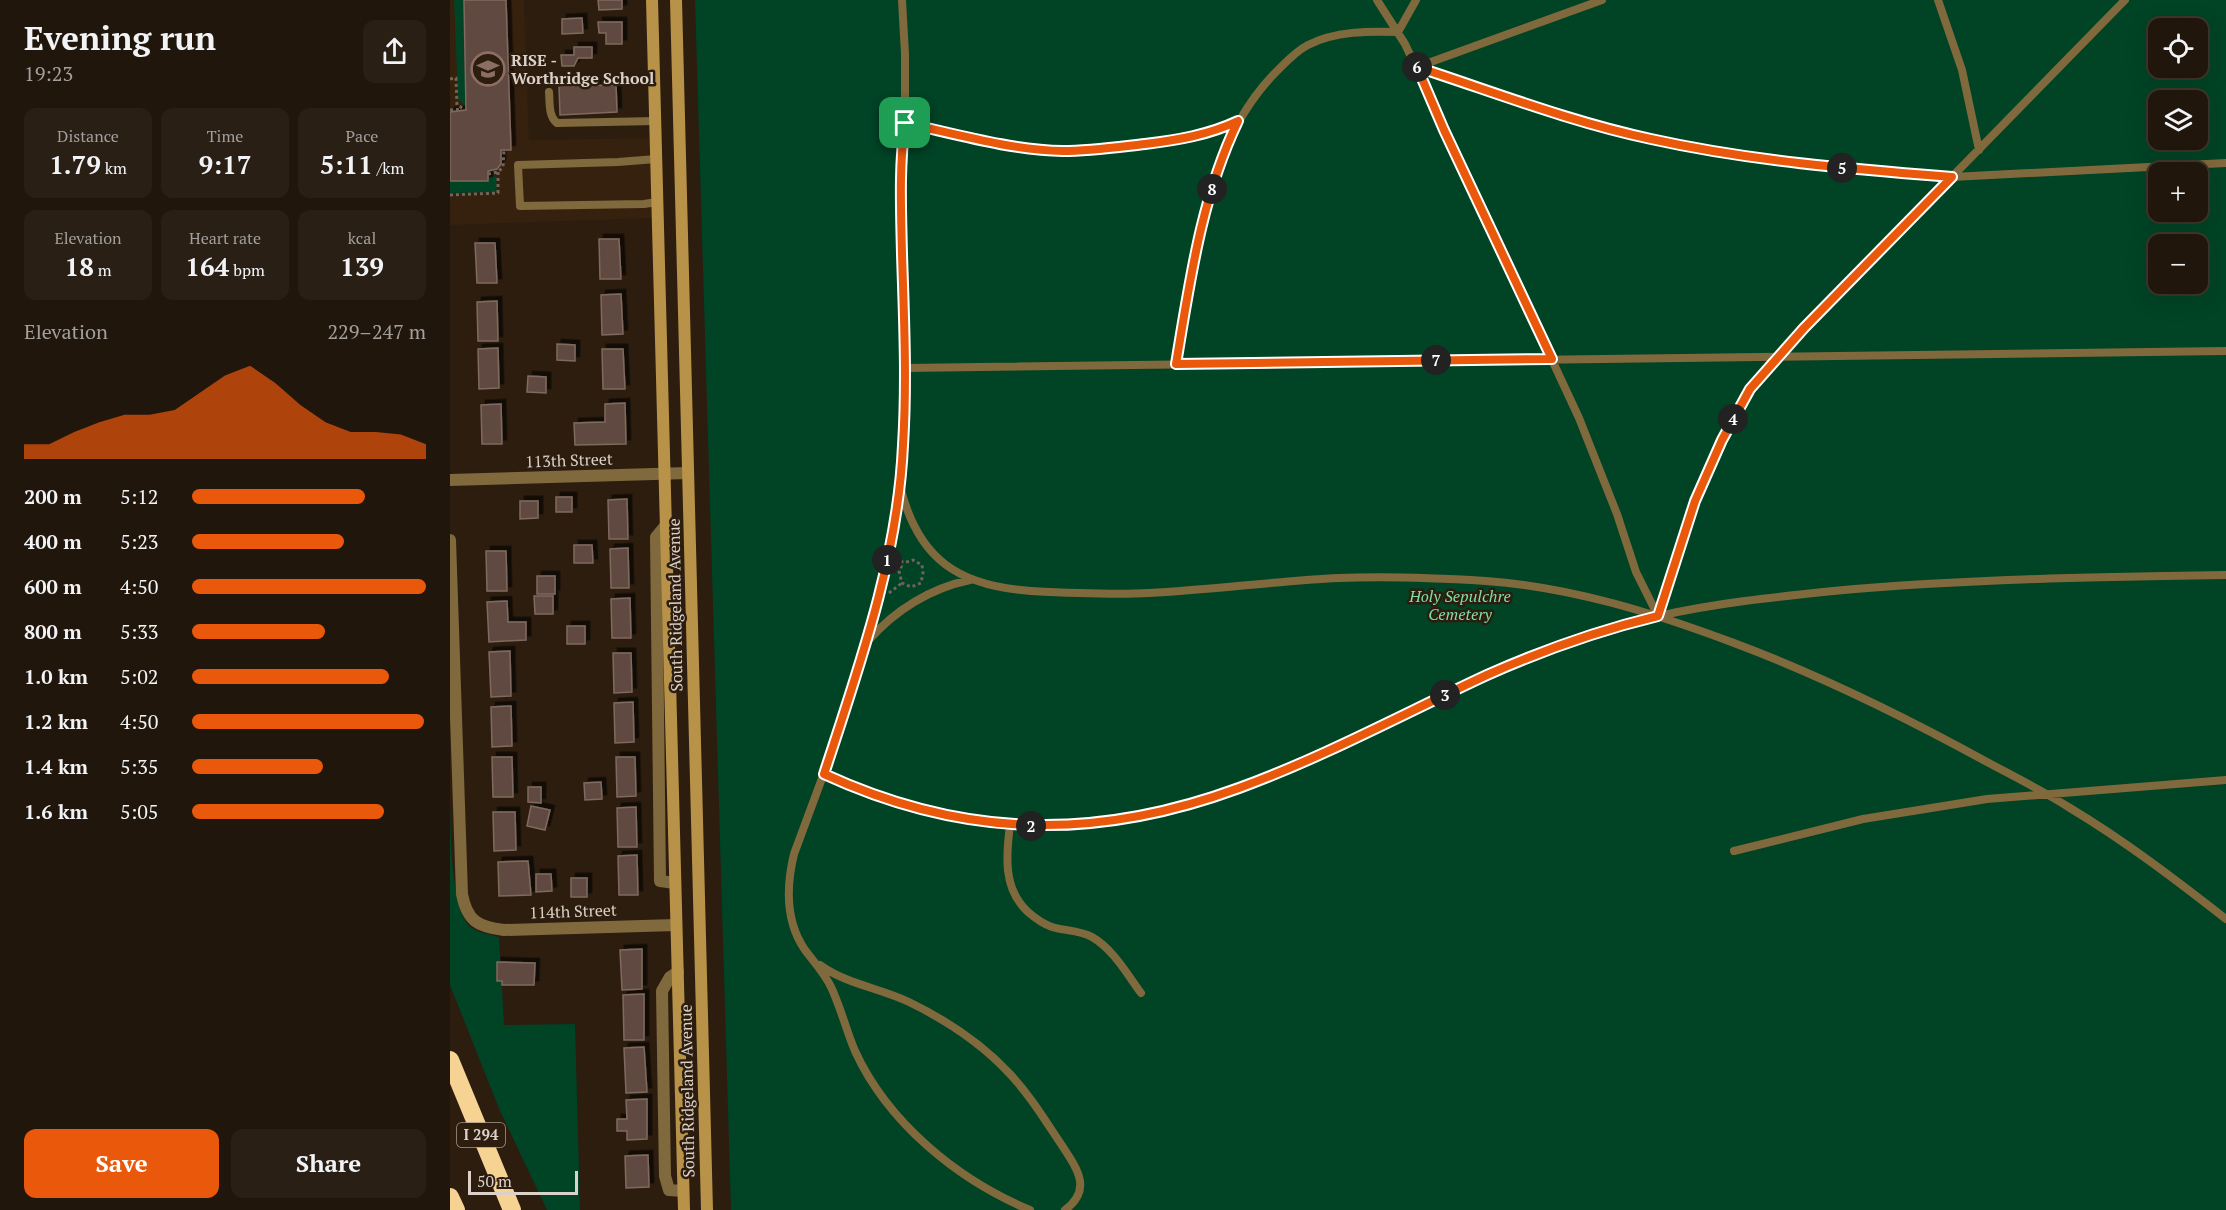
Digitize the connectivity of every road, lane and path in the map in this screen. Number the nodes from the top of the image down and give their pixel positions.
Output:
1 (652, 0) edge
2 (676, 0) edge
3 (902, 0) edge
4 (1377, 0) edge
5 (1416, 0) edge
6 (1602, 0) edge
7 (1938, 0) edge
8 (2125, 0) edge
9 (1398, 32) junction
10 (1417, 67) junction
11 (450, 79) edge
12 (549, 92) dead end
13 (450, 110) edge
14 (655, 121) junction
15 (1238, 121) junction
16 (905, 123) junction
17 (504, 150) dead end
18 (1979, 150) junction
19 (656, 159) junction
20 (2226, 163) edge
21 (498, 172) junction
22 (488, 174) dead end
23 (1952, 177) junction
24 (450, 195) edge
25 (657, 202) junction
26 (2226, 351) edge
27 (1778, 356) junction
28 (1552, 359) junction
29 (1176, 364) junction
30 (905, 368) junction
31 (688, 472) junction
32 (664, 473) junction
33 (450, 480) edge
34 (900, 486) junction
35 (450, 540) edge
36 (890, 548) junction
37 (903, 563) junction
38 (2226, 575) edge
39 (970, 580) junction
40 (1658, 616) junction
41 (867, 643) junction
42 (824, 774) junction
43 (2226, 780) edge
44 (2043, 793) junction
45 (1010, 825) junction
46 (1734, 851) dead end
47 (2226, 919) edge
48 (676, 925) junction
49 (815, 962) junction
50 (678, 972) junction
51 (1141, 993) dead end
52 (450, 1060) edge
53 (683, 1191) junction
54 (450, 1197) edge
55 (456, 1210) edge
56 (512, 1210) edge
57 (684, 1210) edge
58 (706, 1210) edge
59 (1030, 1210) edge
60 (1065, 1210) edge

1 - 14 main road, South Ridgeland Avenue
2 - 31 main road, South Ridgeland Avenue
3 - 16 lane
4 - 9 lane
5 - 9 lane
6 - 10 lane
7 - 18 lane
8 - 18 lane
9 - 10 lane
9 - 15 lane
10 - 23 lane
10 - 28 lane
11 - 13 path
12 - 14 lane
14 - 19 main road, South Ridgeland Avenue
15 - 16 lane
15 - 29 lane
16 - 30 lane
17 - 21 path
18 - 23 lane
19 - 25 main road, South Ridgeland Avenue
19 - 25 lane
20 - 23 lane
21 - 22 path
21 - 24 path
23 - 27 lane
25 - 32 main road, South Ridgeland Avenue
26 - 27 lane
27 - 28 lane
27 - 40 lane
28 - 29 lane
28 - 40 lane
29 - 30 lane
30 - 34 lane
31 - 32 street, 113th Street
31 - 58 main road, South Ridgeland Avenue
32 - 33 street, 113th Street
32 - 48 main road, South Ridgeland Avenue
34 - 36 lane
34 - 39 lane
35 - 48 street, 114th Street
36 - 37 path
36 - 41 lane
37 - 37 path
38 - 40 lane
39 - 40 lane
39 - 41 lane
40 - 44 lane
40 - 45 lane
41 - 42 lane
42 - 45 lane
42 - 49 lane
43 - 44 lane
44 - 46 lane
44 - 47 lane
45 - 51 lane
48 - 50 main road, South Ridgeland Avenue
49 - 59 lane
49 - 60 lane
50 - 53 main road, South Ridgeland Avenue
50 - 53 street, South Ridgeland Avenue
52 - 56 highway, I 294
53 - 57 main road, South Ridgeland Avenue
54 - 55 highway

